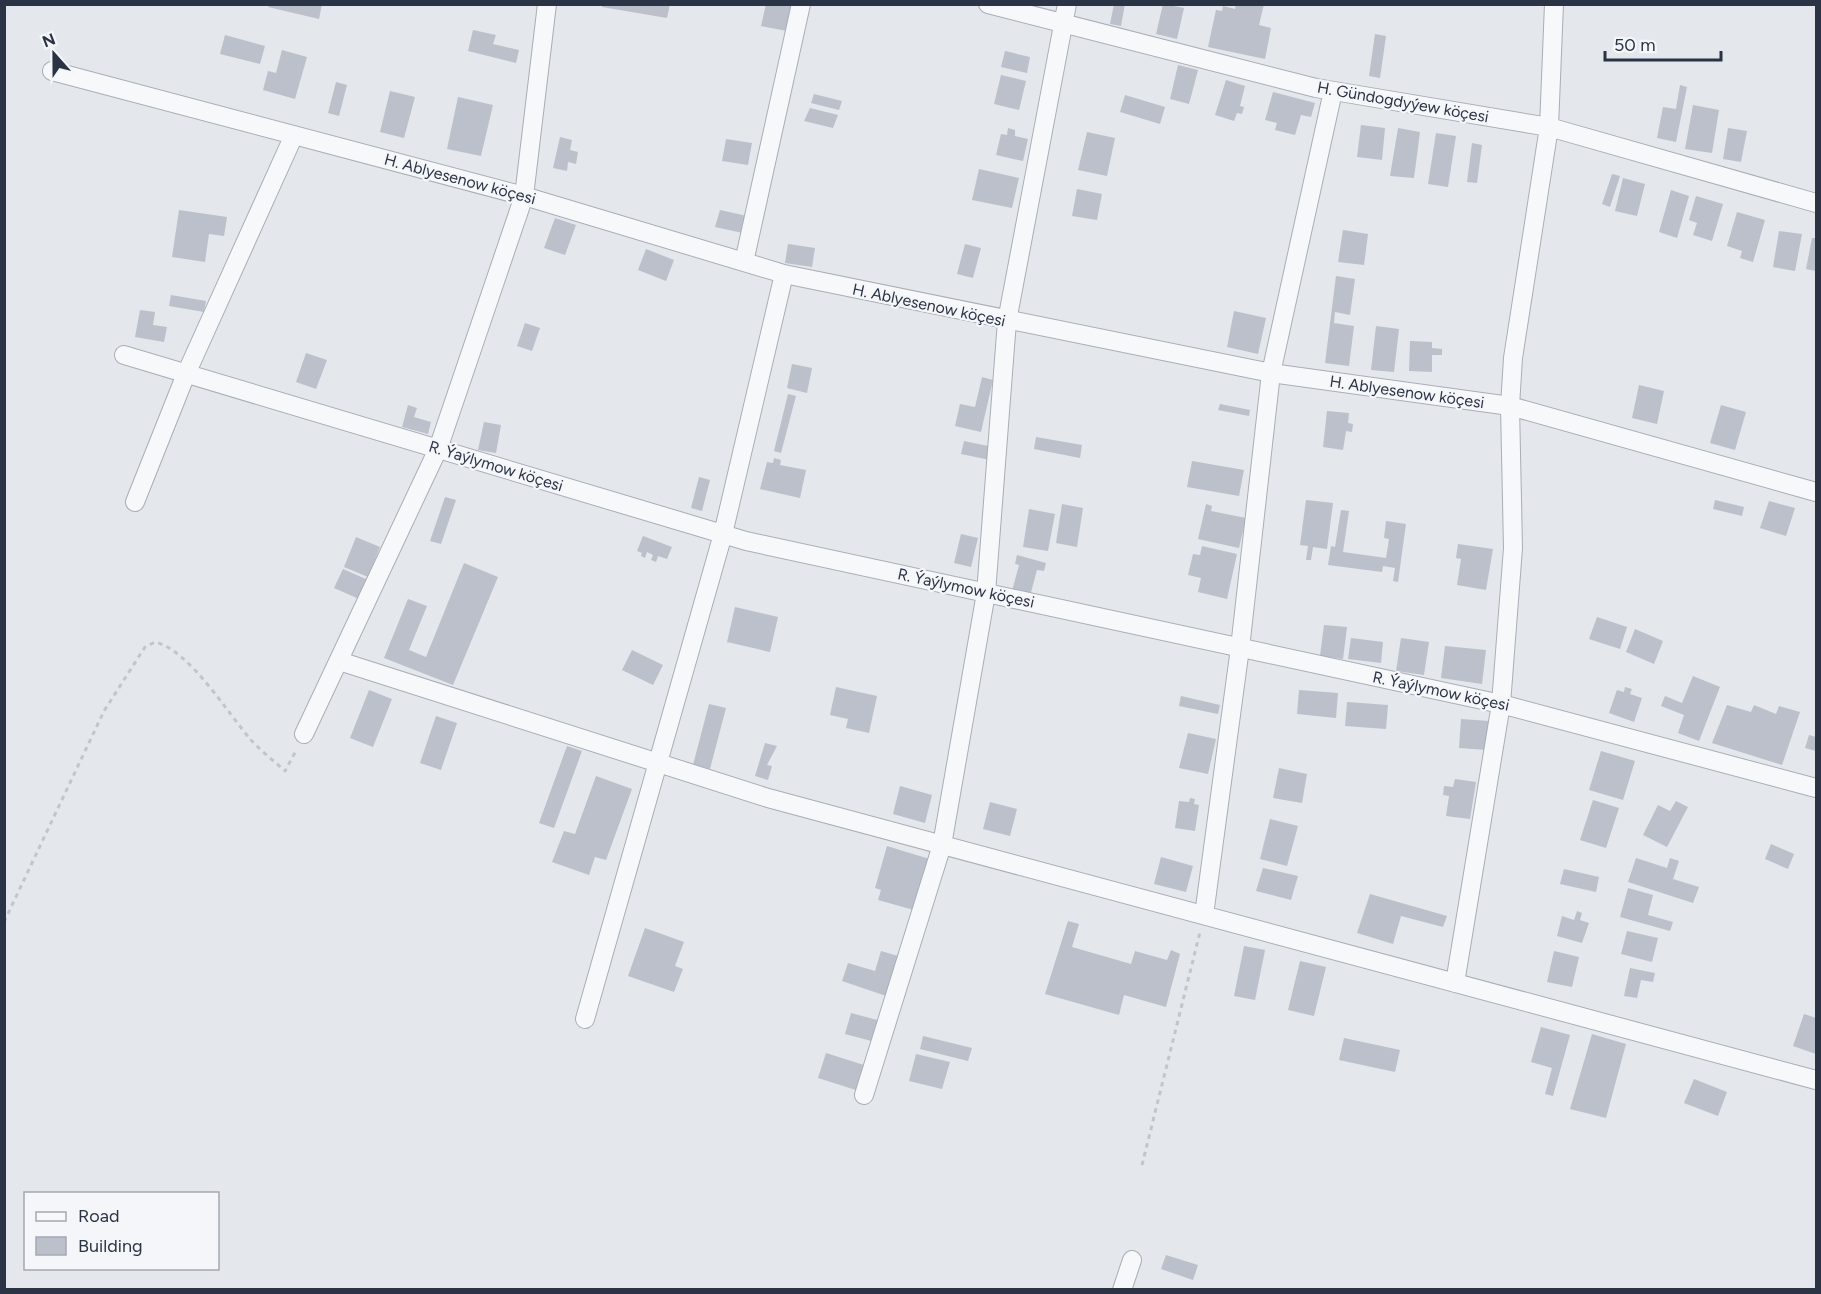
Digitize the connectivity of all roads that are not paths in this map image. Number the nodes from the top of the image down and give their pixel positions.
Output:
1 (547, 4) edge
2 (801, 4) edge
3 (988, 4) edge
4 (1067, 4) edge
5 (1554, 4) edge
6 (1062, 24) junction
7 (52, 71) dead end
8 (1333, 91) junction
9 (1549, 127) junction
10 (294, 135) junction
11 (524, 196) junction
12 (1816, 203) edge
13 (744, 262) junction
14 (784, 274) junction
15 (1007, 321) junction
16 (124, 355) dead end
17 (1271, 373) junction
18 (186, 374) junction
19 (1510, 406) junction
20 (438, 449) junction
21 (1816, 492) edge
22 (135, 502) dead end
23 (723, 534) junction
24 (986, 593) junction
25 (1240, 648) junction
26 (339, 660) junction
27 (1501, 704) junction
28 (304, 734) road end
29 (657, 763) junction
30 (1816, 788) edge
31 (942, 845) junction
32 (1204, 915) junction
33 (1455, 983) junction
34 (585, 1019) dead end
35 (1816, 1080) edge
36 (864, 1095) dead end
37 (1132, 1260) dead end
38 (1122, 1290) edge

1 - 11 street
2 - 13 street
3 - 6 street, H. Gündogdyýew köçesi
4 - 6 street
5 - 9 street
6 - 8 street, H. Gündogdyýew köçesi
6 - 15 street
7 - 10 street, H. Ablyesenow köçesi
8 - 9 street, H. Gündogdyýew köçesi
8 - 17 street
9 - 12 street, H. Gündogdyýew köçesi
9 - 19 street
10 - 11 street, H. Ablyesenow köçesi
10 - 18 street
11 - 13 street, H. Ablyesenow köçesi
11 - 20 street
13 - 14 street, H. Ablyesenow köçesi
14 - 15 street, H. Ablyesenow köçesi
14 - 23 street
15 - 17 street, H. Ablyesenow köçesi
15 - 24 street
16 - 18 street, R. Ýaýlymow köçesi
17 - 19 street, H. Ablyesenow köçesi
17 - 25 street
18 - 20 street, R. Ýaýlymow köçesi
18 - 22 street
19 - 21 street, H. Ablyesenow köçesi
19 - 27 street
20 - 23 street, R. Ýaýlymow köçesi
20 - 26 street
23 - 24 street, R. Ýaýlymow köçesi
23 - 29 street
24 - 25 street, R. Ýaýlymow köçesi
24 - 31 street
25 - 27 street, R. Ýaýlymow köçesi
25 - 32 street
26 - 28 street
26 - 29 street
27 - 30 street, R. Ýaýlymow köçesi
27 - 33 street
29 - 31 street
29 - 34 street
31 - 32 street
31 - 36 street
32 - 33 street
33 - 35 street
37 - 38 street

